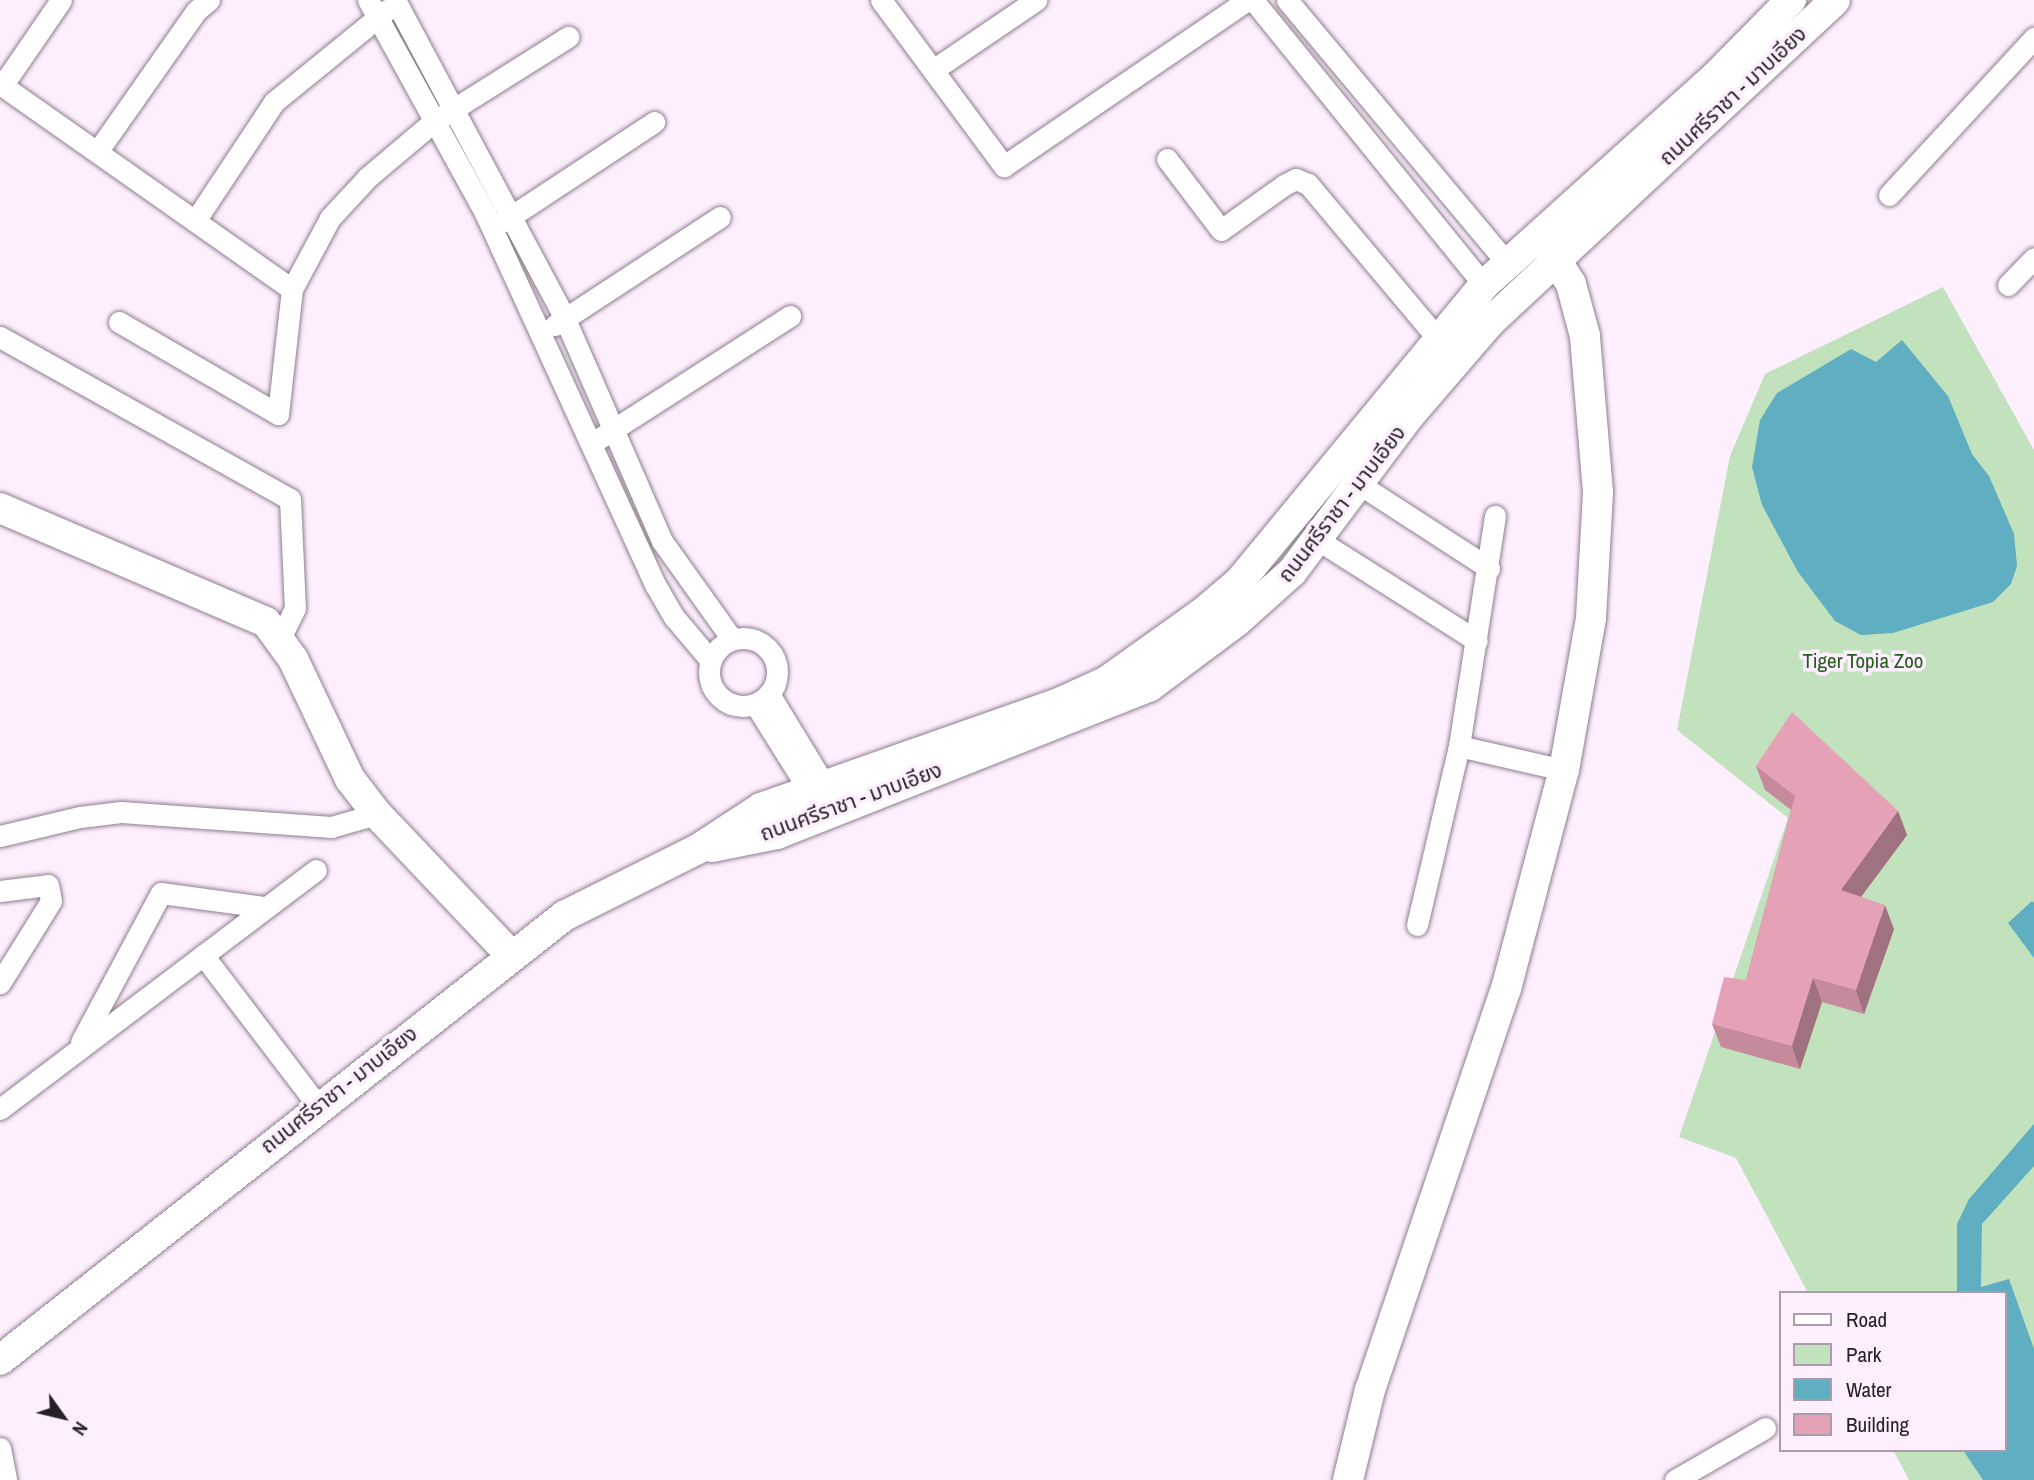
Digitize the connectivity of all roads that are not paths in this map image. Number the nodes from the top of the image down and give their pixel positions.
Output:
1 (61, 0) edge
2 (209, 0) edge
3 (881, 0) edge
4 (1036, 0) edge
5 (1247, 0) edge
6 (1253, 0) edge
7 (1287, 0) edge
8 (1791, 0) edge
9 (1835, 0) edge
10 (397, 1) edge
11 (372, 9) edge
12 (568, 37) dead end
13 (2034, 38) edge
14 (933, 70) junction
15 (1, 85) edge
16 (452, 108) junction
17 (433, 122) junction
18 (654, 122) dead end
19 (97, 152) junction
20 (1167, 159) dead end
21 (1889, 195) dead end
22 (514, 215) junction
23 (720, 217) dead end
24 (195, 221) junction
25 (492, 228) junction
26 (1539, 231) junction
27 (2034, 258) edge
28 (1554, 259) junction
29 (1506, 262) junction
30 (1484, 285) junction
31 (2008, 285) dead end
32 (292, 289) junction
33 (790, 316) dead end
34 (565, 319) junction
35 (119, 322) dead end
36 (542, 332) junction
37 (0, 338) edge
38 (1437, 338) junction
39 (611, 431) junction
40 (591, 444) junction
41 (1359, 484) junction
42 (0, 508) edge
43 (1494, 516) dead end
44 (1318, 540) junction
45 (1489, 568) junction
46 (687, 582) junction
47 (663, 599) junction
48 (281, 637) junction
49 (732, 639) junction
50 (1477, 641) junction
51 (711, 661) junction
52 (762, 699) junction
53 (1459, 746) junction
54 (1564, 770) junction
55 (822, 799) junction
56 (377, 814) junction
57 (0, 836) edge
58 (316, 870) dead end
59 (0, 891) edge
60 (265, 907) junction
61 (1417, 925) dead end
62 (203, 955) junction
63 (511, 955) junction
64 (0, 983) edge
65 (77, 1050) junction
66 (318, 1106) junction
67 (0, 1109) edge
68 (0, 1360) edge
69 (1765, 1428) dead end
70 (0, 1448) edge
71 (6, 1480) edge
72 (1348, 1480) edge
73 (1675, 1480) edge

1 - 15 street
2 - 19 street
3 - 14 street
4 - 14 street
5 - 14 street
6 - 30 street
7 - 29 street
8 - 26 main road, ถนนศรีราชา - มาบเอียง
9 - 28 main road, ถนนศรีราชา - มาบเอียง
10 - 11 street
10 - 16 street
11 - 17 street
11 - 24 street
12 - 16 street
13 - 21 street
15 - 19 street
16 - 17 street
16 - 22 street
17 - 25 street
17 - 32 street
18 - 22 street
19 - 24 street
20 - 38 street
22 - 25 street
22 - 34 street
23 - 34 street
24 - 32 street
25 - 36 street
26 - 28 main road
26 - 29 main road, ถนนศรีราชา - มาบเอียง
27 - 31 street
28 - 41 main road, ถนนศรีราชา - มาบเอียง
28 - 54 main road
29 - 30 main road, ถนนศรีราชา - มาบเอียง
30 - 38 main road, ถนนศรีราชา - มาบเอียง
32 - 35 street
33 - 39 street
34 - 36 street
34 - 39 street
36 - 40 street
37 - 48 street
38 - 55 main road, ถนนศรีราชา - มาบเอียง
39 - 40 street
39 - 46 street
40 - 47 street
41 - 44 main road, ถนนศรีราชา - มาบเอียง
41 - 45 street
42 - 48 main road
43 - 45 street
44 - 50 street
44 - 55 main road, ถนนศรีราชา - มาบเอียง
45 - 50 street
46 - 47 street
46 - 49 street
47 - 51 street
48 - 56 main road
49 - 51 street
49 - 52 street
50 - 53 street
51 - 52 street
52 - 55 street
53 - 54 street
53 - 61 street
54 - 72 main road
55 - 63 main road, ถนนศรีราชา - มาบเอียง
56 - 57 street
56 - 63 main road
58 - 60 street
59 - 64 street
60 - 62 street
60 - 65 street
62 - 65 street
62 - 66 street
63 - 66 main road, ถนนศรีราชา - มาบเอียง
65 - 67 street
66 - 68 main road, ถนนศรีราชา - มาบเอียง
69 - 73 street
70 - 71 street

